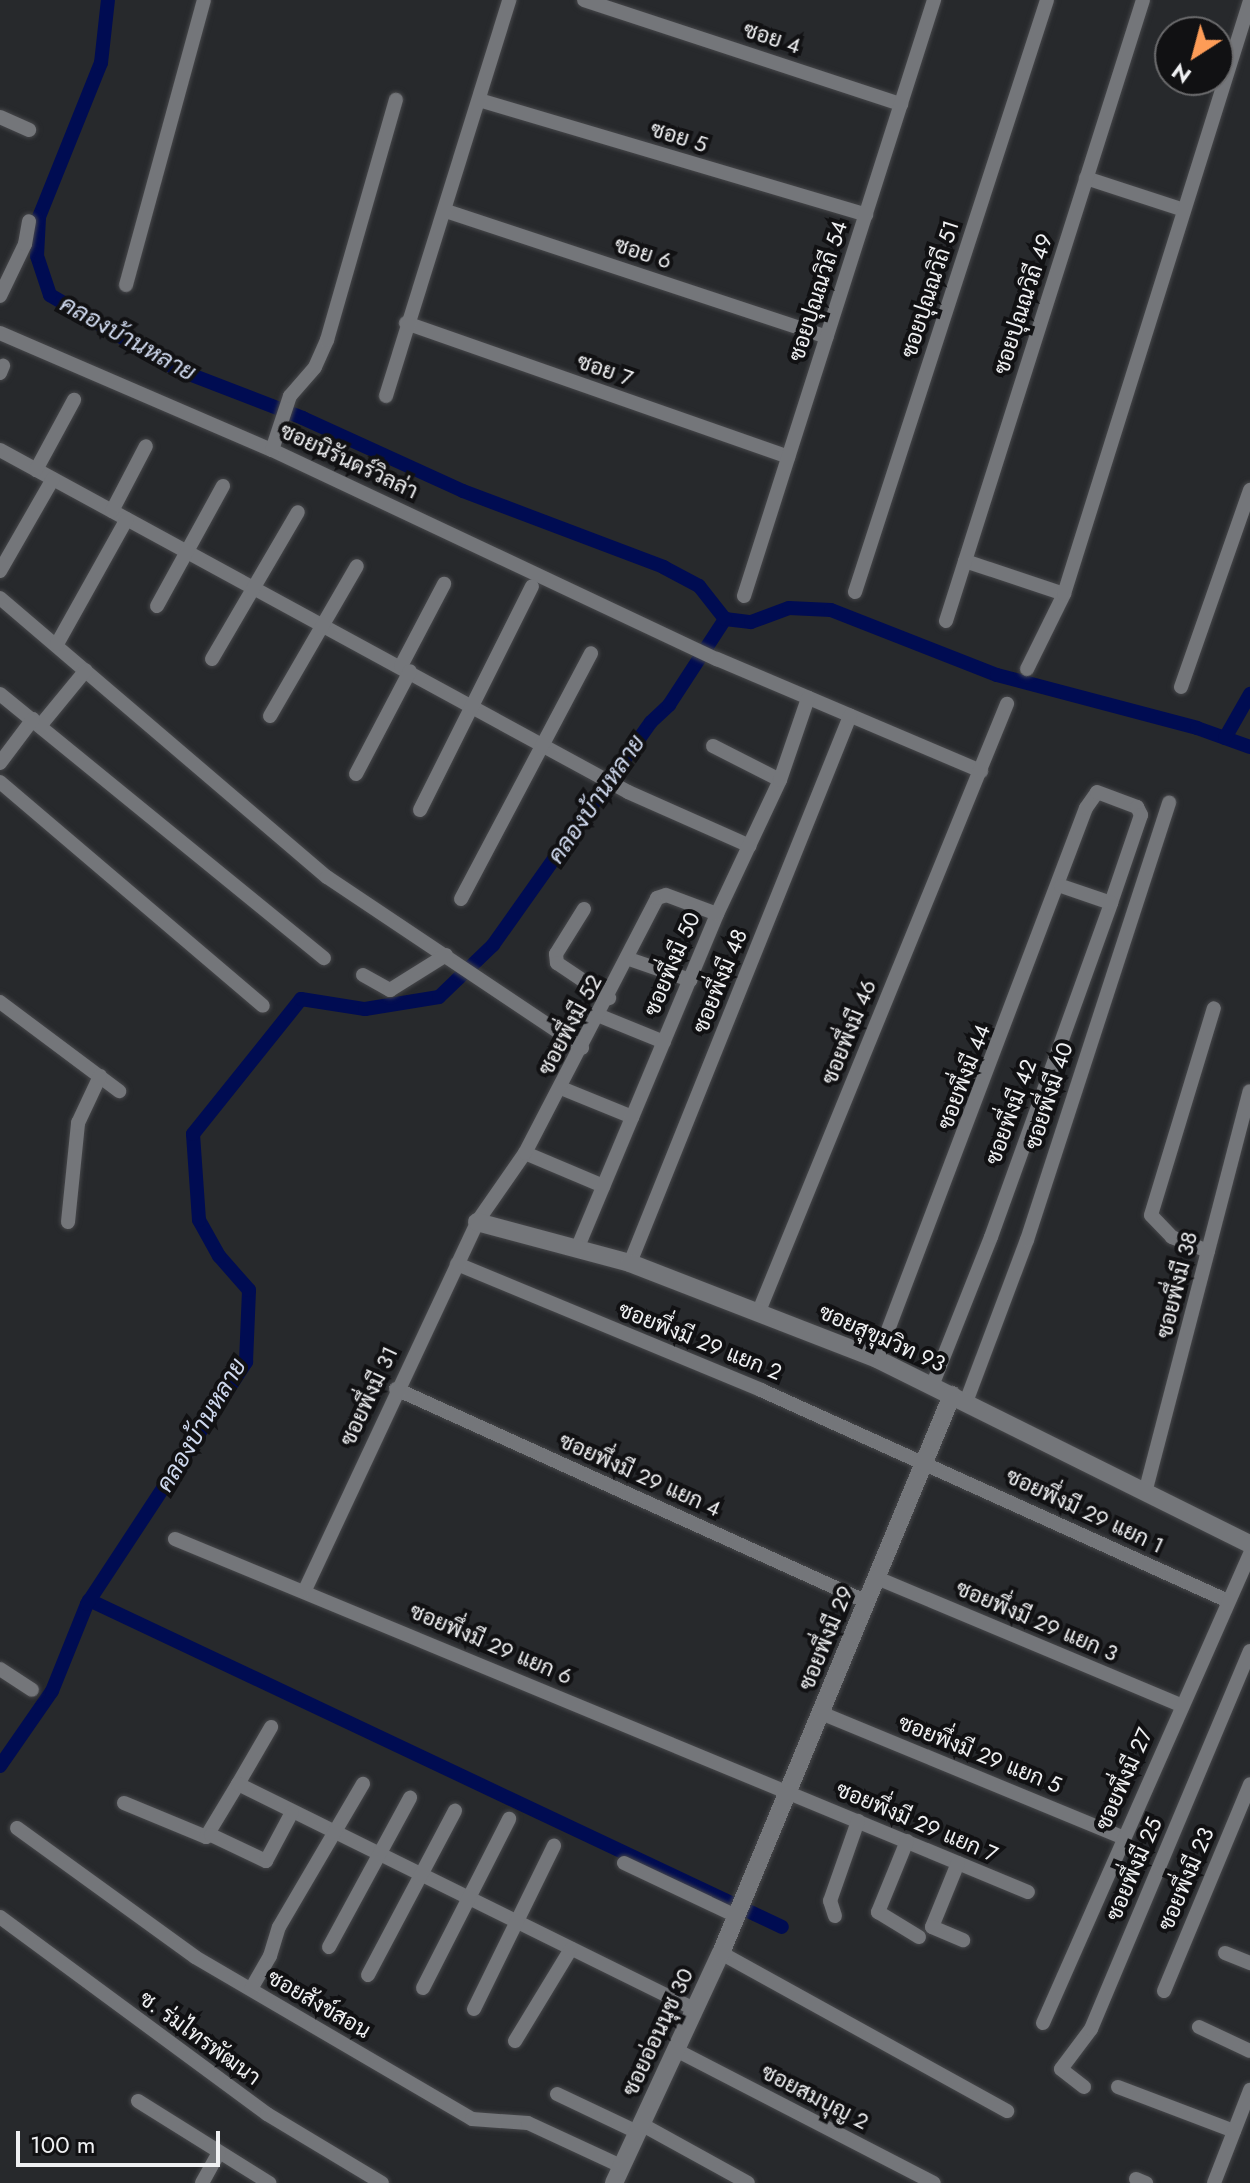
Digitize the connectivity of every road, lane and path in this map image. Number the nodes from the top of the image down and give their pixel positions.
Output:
1 (204, 0) edge
2 (509, 0) edge
3 (584, 0) edge
4 (934, 0) edge
5 (1047, 0) edge
6 (1143, 0) edge
7 (1250, 1) edge
8 (396, 100) dead end
9 (479, 100) junction
10 (901, 104) junction
11 (0, 117) edge
12 (29, 130) dead end
13 (1086, 178) junction
14 (1184, 210) junction
15 (446, 211) junction
16 (866, 215) junction
17 (29, 221) dead end
18 (126, 285) dead end
19 (0, 296) edge
20 (406, 323) junction
21 (0, 333) edge
22 (827, 337) junction
23 (386, 396) dead end
24 (74, 400) dead end
25 (146, 446) dead end
26 (0, 450) edge
27 (272, 450) junction
28 (788, 457) junction
29 (36, 470) junction
30 (53, 479) junction
31 (223, 486) dead end
32 (1250, 490) edge
33 (112, 511) junction
34 (298, 512) dead end
35 (127, 519) junction
36 (188, 551) junction
37 (965, 561) junction
38 (357, 566) dead end
39 (0, 571) edge
40 (444, 584) dead end
41 (532, 586) dead end
42 (255, 587) junction
43 (855, 592) dead end
44 (1064, 594) junction
45 (744, 596) dead end
46 (0, 598) edge
47 (157, 606) dead end
48 (946, 621) dead end
49 (324, 625) junction
50 (57, 644) junction
51 (591, 653) dead end
52 (212, 659) dead end
53 (406, 668) junction
54 (1027, 669) dead end
55 (86, 670) junction
56 (1181, 687) dead end
57 (0, 694) edge
58 (808, 698) junction
59 (1007, 704) dead end
60 (475, 706) junction
61 (270, 716) dead end
62 (850, 716) junction
63 (36, 722) junction
64 (546, 744) junction
65 (713, 746) dead end
66 (0, 763) edge
67 (981, 771) junction
68 (356, 774) dead end
69 (780, 780) junction
70 (0, 782) edge
71 (1169, 802) dead end
72 (1086, 808) joint
73 (420, 810) dead end
74 (750, 846) junction
75 (1061, 886) junction
76 (461, 899) dead end
77 (1111, 903) junction
78 (584, 909) dead end
79 (717, 914) junction
80 (446, 955) junction
81 (324, 958) dead end
82 (629, 959) junction
83 (363, 975) dead end
84 (690, 980) junction
85 (609, 998) junction
86 (0, 1002) edge
87 (263, 1006) dead end
88 (1214, 1008) dead end
89 (600, 1016) junction
90 (664, 1042) junction
91 (582, 1048) junction
92 (100, 1076) junction
93 (561, 1088) junction
94 (119, 1091) dead end
95 (1250, 1091) edge
96 (632, 1117) junction
97 (525, 1153) junction
98 (603, 1186) junction
99 (68, 1222) dead end
100 (477, 1222) junction
101 (577, 1249) junction
102 (1208, 1251) junction
103 (630, 1263) junction
104 (457, 1264) junction
105 (759, 1311) junction
106 (877, 1359) junction
107 (932, 1386) junction
108 (396, 1389) junction
109 (959, 1398) junction
110 (924, 1462) junction
111 (1146, 1489) junction
112 (175, 1539) dead end
113 (1250, 1544) edge
114 (1250, 1554) edge
115 (877, 1578) junction
116 (305, 1590) junction
117 (1228, 1601) junction
118 (867, 1602) junction
119 (1250, 1651) edge
120 (0, 1669) edge
121 (32, 1690) dead end
122 (1180, 1705) junction
123 (821, 1713) junction
124 (271, 1727) dead end
125 (238, 1784) junction
126 (363, 1784) dead end
127 (1250, 1784) edge
128 (789, 1791) junction
129 (410, 1798) dead end
130 (124, 1803) dead end
131 (455, 1811) dead end
132 (292, 1812) junction
133 (509, 1819) dead end
134 (858, 1821) junction
135 (17, 1828) dead end
136 (335, 1832) junction
137 (211, 1835) junction
138 (1122, 1837) junction
139 (907, 1841) junction
140 (554, 1846) dead end
141 (379, 1855) junction
142 (624, 1863) dead end
143 (958, 1863) junction
144 (422, 1876) junction
145 (1028, 1892) dead end
146 (471, 1900) junction
147 (739, 1910) junction
148 (835, 1916) dead end
149 (0, 1917) edge
150 (519, 1923) junction
151 (919, 1937) dead end
152 (963, 1940) dead end
153 (329, 1947) dead end
154 (571, 1949) junction
155 (721, 1953) junction
156 (1225, 1953) dead end
157 (1250, 1963) edge
158 (368, 1975) dead end
159 (423, 1988) dead end
160 (251, 1989) junction
161 (1164, 1991) dead end
162 (474, 2009) dead end
163 (694, 2009) junction
164 (1043, 2023) dead end
165 (1199, 2027) dead end
166 (515, 2041) dead end
167 (676, 2050) junction
168 (1250, 2051) edge
169 (1084, 2087) dead end
170 (1118, 2087) dead end
171 (1250, 2090) edge
172 (557, 2094) dead end
173 (138, 2101) dead end
174 (1247, 2106) edge
175 (1007, 2111) dead end
176 (639, 2128) junction
177 (1234, 2131) junction
178 (219, 2152) junction
179 (617, 2174) edge
180 (202, 2183) edge
181 (269, 2183) edge
182 (382, 2183) edge
183 (748, 2183) edge
184 (934, 2183) edge
185 (1214, 2183) edge

1 - 18 street
2 - 9 street
3 - 10 street, ซอย 4
4 - 10 street, ซอยปุณณวิถี 54
5 - 43 street, ซอยปุณณวิถี 51
6 - 13 street, ซอยปุณณวิถี 49
7 - 14 street
8 - 27 street
9 - 15 street
9 - 16 street, ซอย 5
10 - 16 street, ซอยปุณณวิถี 54
11 - 12 street
13 - 14 street
13 - 37 street, ซอยปุณณวิถี 49
14 - 44 street
15 - 20 street
15 - 22 street, ซอย 6
16 - 22 street, ซอยปุณณวิถี 54
17 - 19 street
20 - 23 street
20 - 28 street, ซอย 7
21 - 27 street, ซอยนิรันดร์วิลล่า
22 - 28 street, ซอยปุณณวิถี 54
24 - 29 street
25 - 33 street
26 - 29 street
27 - 58 street, ซอยนิรันดร์วิลล่า
28 - 45 street, ซอยปุณณวิถี 54
29 - 30 street
30 - 33 street
30 - 39 street
31 - 36 street
32 - 56 street
33 - 35 street
34 - 42 street
35 - 36 street
35 - 50 street
36 - 42 street
36 - 47 street
37 - 44 street
37 - 48 street, ซอยปุณณวิถี 49
38 - 49 street
40 - 53 street
41 - 60 street
42 - 49 street
42 - 52 street
44 - 54 street
46 - 50 street
49 - 53 street
49 - 61 street
50 - 55 street
51 - 64 street
53 - 60 street
53 - 68 street
55 - 63 street
55 - 80 street
57 - 63 street
58 - 62 street, ซอยนิรันดร์วิลล่า
58 - 69 street, ซอยพึ่งมี 50
59 - 67 street, ซอยพึ่งมี 46
60 - 64 street
60 - 73 street
62 - 67 street, ซอยนิรันดร์วิลล่า
62 - 103 street, ซอยพึ่งมี 48
63 - 66 street
63 - 81 street
64 - 74 street
64 - 76 street
65 - 69 street
67 - 105 street, ซอยพึ่งมี 46
69 - 74 street, ซอยพึ่งมี 50
70 - 87 street
71 - 109 street, ซอยพึ่งมี 40
72 - 75 street, ซอยพึ่งมี 44
72 - 77 street, ซอยพึ่งมี 42
74 - 79 street, ซอยพึ่งมี 50
75 - 77 street
75 - 106 street, ซอยพึ่งมี 44
77 - 107 street, ซอยพึ่งมี 42
78 - 85 street
79 - 82 street, ซอยพึ่งมี 52
79 - 84 street, ซอยพึ่งมี 50
80 - 83 street
80 - 91 street
82 - 84 street
82 - 85 street, ซอยพึ่งมี 52
84 - 90 street, ซอยพึ่งมี 50
85 - 89 street, ซอยพึ่งมี 52
86 - 92 street
88 - 102 street
89 - 90 street
89 - 91 street, ซอยพึ่งมี 52
90 - 96 street, ซอยพึ่งมี 50
91 - 93 street, ซอยพึ่งมี 52
92 - 94 street
92 - 99 street
93 - 96 street
93 - 97 street, ซอยพึ่งมี 52
95 - 102 street, ซอยพึ่งมี 38
96 - 98 street, ซอยพึ่งมี 50
97 - 98 street
97 - 100 street, ซอยพึ่งมี 52
98 - 101 street, ซอยพึ่งมี 50
100 - 101 street, ซอยสุขุมวิท 93
100 - 104 street, ซอยพึ่งมี 31
101 - 103 street, ซอยสุขุมวิท 93
102 - 111 street, ซอยพึ่งมี 38
103 - 105 street, ซอยสุขุมวิท 93
104 - 108 street, ซอยพึ่งมี 31
104 - 110 street, ซอยพึ่งมี 29 แยก 2
105 - 106 street, ซอยสุขุมวิท 93
106 - 107 street, ซอยสุขุมวิท 93
107 - 109 street, ซอยสุขุมวิท 93
108 - 116 street, ซอยพึ่งมี 31
108 - 118 street, ซอยพึ่งมี 29 แยก 4
109 - 110 street, ซอยพึ่งมี 29
109 - 111 street, ซอยสุขุมวิท 93
110 - 115 street, ซอยพึ่งมี 29
110 - 117 street, ซอยพึ่งมี 29 แยก 1
111 - 113 street, ซอยสุขุมวิท 93
112 - 116 street, ซอยพึ่งมี 29 แยก 6
114 - 117 street, ซอยพึ่งมี 27
115 - 118 street, ซอยพึ่งมี 29
115 - 122 street, ซอยพึ่งมี 29 แยก 3
116 - 128 street, ซอยพึ่งมี 29 แยก 6
117 - 122 street, ซอยพึ่งมี 27
118 - 123 street, ซอยพึ่งมี 29
119 - 169 street, ซอยพึ่งมี 25
120 - 121 street
122 - 138 street, ซอยพึ่งมี 27
123 - 128 street, ซอยพึ่งมี 29
123 - 138 street, ซอยพึ่งมี 29 แยก 5
124 - 125 street
125 - 132 street
125 - 137 street
126 - 136 street
127 - 161 street, ซอยพึ่งมี 23
128 - 134 street, ซอยพึ่งมี 29 แยก 7
128 - 147 street, ซอยพึ่งมี 29
129 - 141 street
130 - 137 street
131 - 144 street
132 - 136 street
132 - 137 street
133 - 146 street
134 - 139 street, ซอยพึ่งมี 29 แยก 7
134 - 148 street
135 - 160 street, ซอยสังข์สอน
136 - 141 street
136 - 160 street
138 - 164 street, ซอยพึ่งมี 27
139 - 143 street, ซอยพึ่งมี 29 แยก 7
139 - 151 street
140 - 150 street
141 - 144 street
141 - 153 street
142 - 147 street
143 - 145 street, ซอยพึ่งมี 29 แยก 7
143 - 152 street
144 - 146 street
144 - 158 street
146 - 150 street
146 - 159 street
147 - 155 street, ซอยอ่อนนุช 30
149 - 182 street, ซ. ร่มไทรพัฒนา
150 - 154 street
150 - 162 street
154 - 163 street
154 - 166 street
155 - 163 street, ซอยอ่อนนุช 30
155 - 175 street
156 - 157 street
160 - 179 street, ซอยสังข์สอน
163 - 167 street, ซอยอ่อนนุช 30
165 - 168 street
167 - 176 street, ซอยอ่อนนุช 30
167 - 184 street, ซอยสมบุญ 2
170 - 177 street
171 - 174 street
172 - 176 street
173 - 178 street
174 - 177 street
176 - 179 street, ซอยอ่อนนุช 30
176 - 183 street
177 - 185 street
178 - 180 street
178 - 181 street

